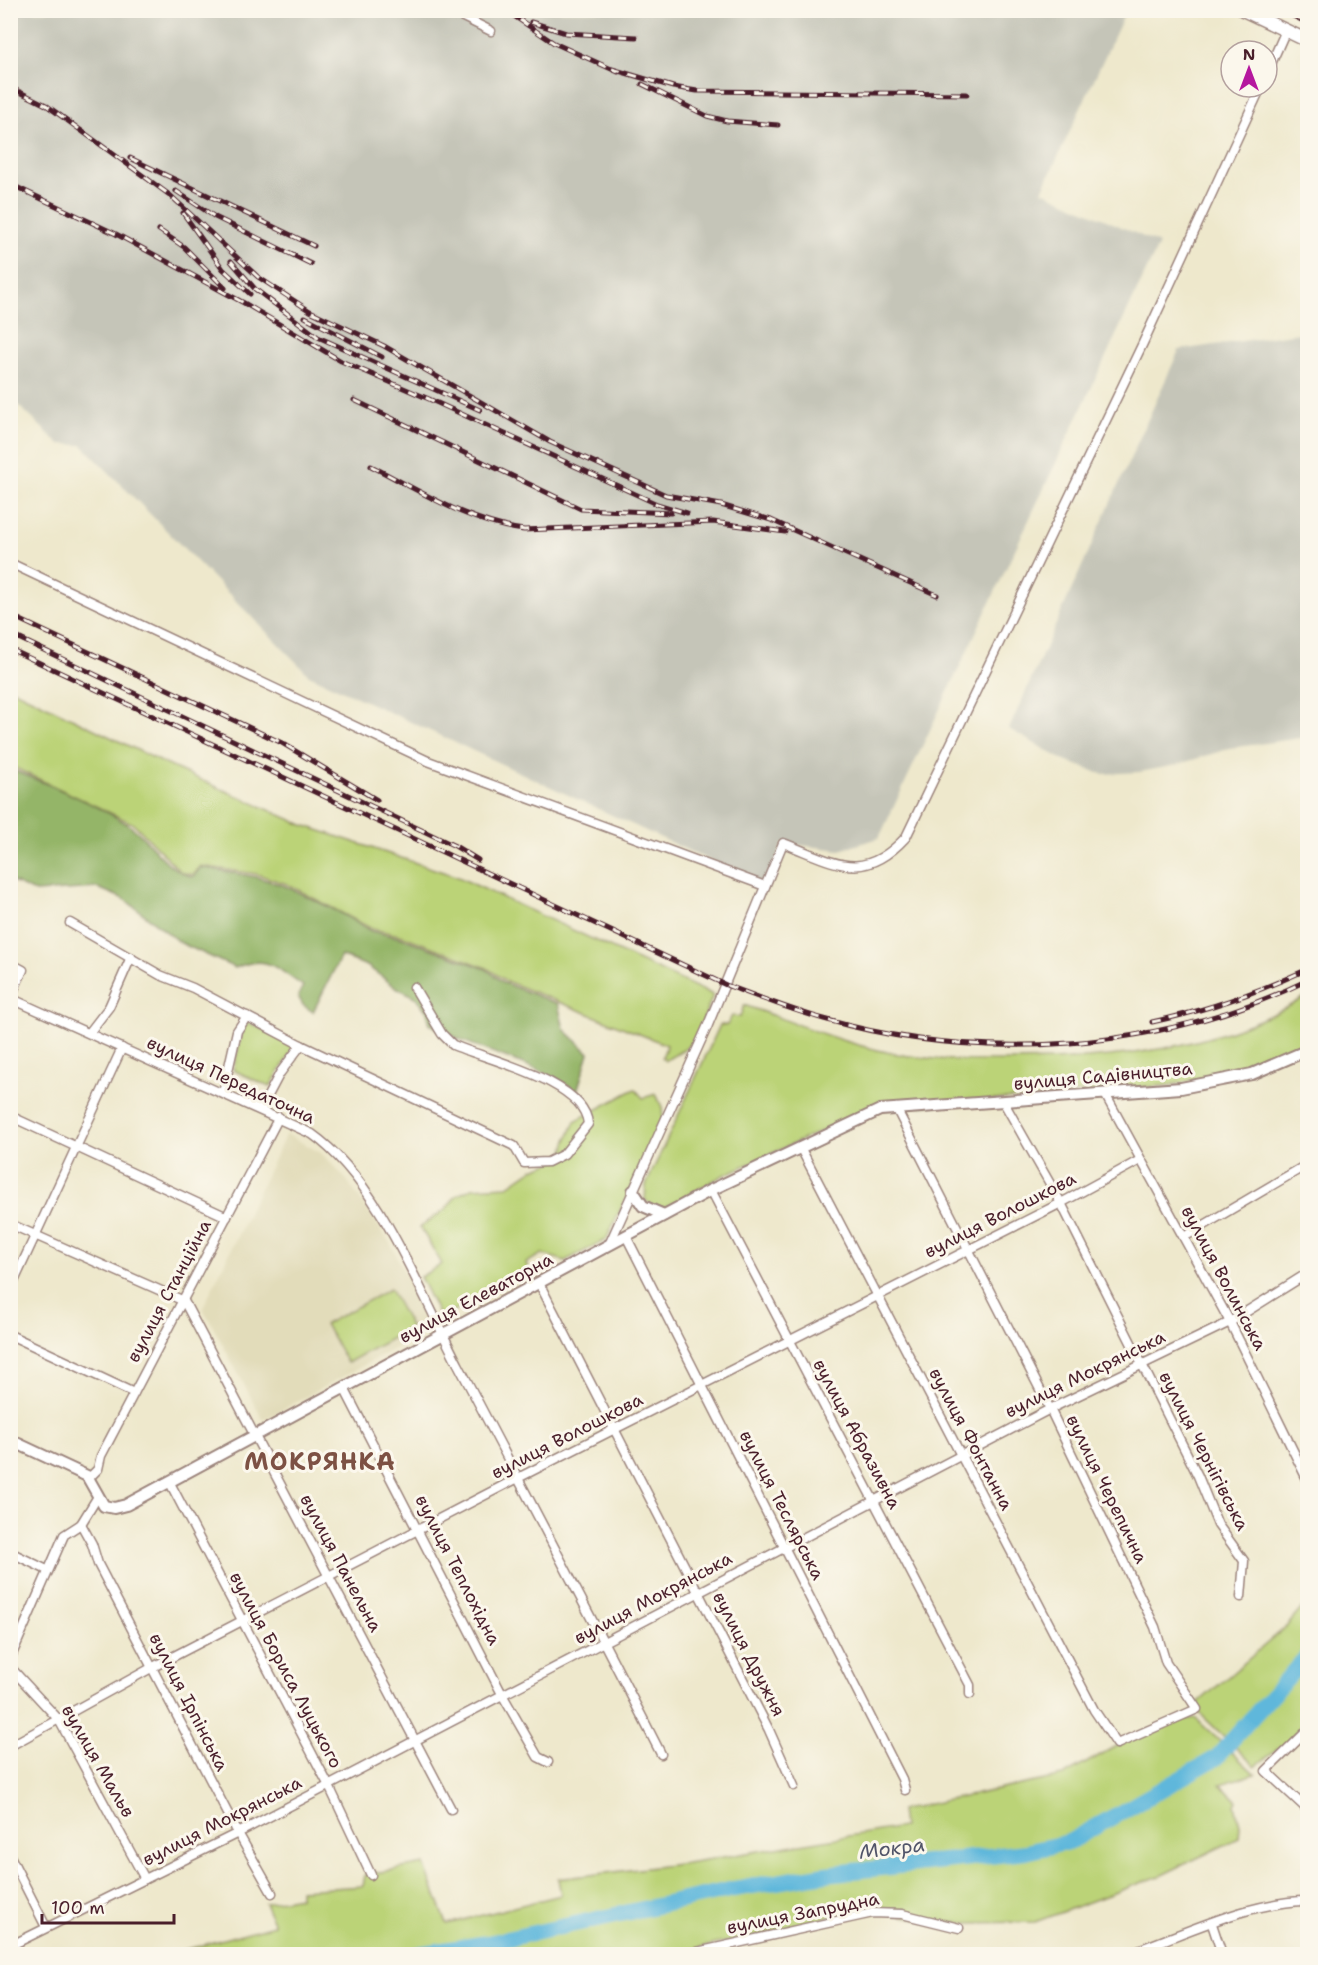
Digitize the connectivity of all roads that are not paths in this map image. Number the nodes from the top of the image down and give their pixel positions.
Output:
1 (449, 10) edge
2 (1243, 10) edge
3 (1286, 30) junction
4 (491, 31) dead end
5 (1308, 41) edge
6 (1279, 46) edge
7 (1255, 99) edge
8 (10, 562) edge
9 (765, 886) junction
10 (70, 923) dead end
11 (131, 957) junction
12 (10, 963) edge
13 (414, 987) dead end
14 (10, 998) edge
15 (247, 1016) junction
16 (89, 1033) junction
17 (301, 1045) junction
18 (122, 1048) junction
19 (1308, 1050) edge
20 (223, 1093) junction
21 (1105, 1094) junction
22 (1003, 1101) junction
23 (896, 1108) junction
24 (261, 1109) junction
25 (10, 1116) edge
26 (279, 1117) junction
27 (77, 1147) junction
28 (800, 1147) junction
29 (1140, 1160) junction
30 (1308, 1164) edge
31 (711, 1190) junction
32 (633, 1191) junction
33 (1061, 1203) junction
34 (664, 1215) junction
35 (227, 1217) junction
36 (10, 1224) edge
37 (36, 1235) junction
38 (626, 1236) junction
39 (1184, 1237) junction
40 (609, 1245) junction
41 (968, 1249) junction
42 (1308, 1272) edge
43 (539, 1283) junction
44 (10, 1290) edge
45 (878, 1296) junction
46 (184, 1301) junction
47 (1230, 1322) junction
48 (10, 1335) edge
49 (442, 1335) junction
50 (790, 1341) junction
51 (1142, 1364) junction
52 (702, 1387) junction
53 (344, 1388) junction
54 (134, 1393) junction
55 (1050, 1409) junction
56 (615, 1430) junction
57 (254, 1435) junction
58 (10, 1440) edge
59 (961, 1455) junction
60 (518, 1478) junction
61 (88, 1479) junction
62 (170, 1481) junction
63 (1308, 1481) edge
64 (97, 1498) junction
65 (873, 1501) junction
66 (81, 1524) junction
67 (420, 1531) junction
68 (786, 1548) junction
69 (10, 1552) edge
70 (47, 1570) junction
71 (331, 1577) junction
72 (699, 1592) junction
73 (1241, 1597) dead end
74 (242, 1623) junction
75 (604, 1643) junction
76 (10, 1659) edge
77 (10, 1667) edge
78 (153, 1667) junction
79 (970, 1694) dead end
80 (504, 1696) junction
81 (59, 1720) junction
82 (1308, 1730) edge
83 (415, 1740) junction
84 (1116, 1744) joint
85 (10, 1746) edge
86 (661, 1754) dead end
87 (548, 1762) dead end
88 (328, 1786) junction
89 (794, 1786) dead end
90 (905, 1790) dead end
91 (451, 1809) dead end
92 (1308, 1809) edge
93 (238, 1833) junction
94 (10, 1857) edge
95 (371, 1875) dead end
96 (145, 1879) junction
97 (272, 1893) dead end
98 (1308, 1901) edge
99 (1212, 1924) junction
100 (46, 1927) junction
101 (959, 1928) dead end
102 (10, 1946) edge
103 (688, 1954) edge
104 (1127, 1954) edge
105 (1222, 1954) edge

1 - 4 street
2 - 3 main road
3 - 5 main road
3 - 6 street
7 - 9 street
8 - 9 street
9 - 32 street
10 - 11 street
11 - 15 street
11 - 16 street
12 - 14 street
13 - 17 street
14 - 16 street, вулиця Передаточна
15 - 17 street
15 - 20 street
16 - 18 street, вулиця Передаточна
17 - 24 street
18 - 20 street, вулиця Передаточна
18 - 27 street
19 - 21 street, вулиця Садівництва
20 - 24 street, вулиця Передаточна
21 - 22 street, вулиця Садівництва
21 - 29 street, вулиця Волинська
22 - 23 street, вулиця Садівництва
22 - 33 street, вулиця Чернігівська
23 - 28 street, вулиця Елеваторна
23 - 41 street, вулиця Черепична
24 - 26 street, вулиця Передаточна
25 - 27 street
26 - 35 street, вулиця Станційна
26 - 49 street, вулиця Передаточна
27 - 35 street
27 - 37 street
28 - 31 street, вулиця Елеваторна
28 - 45 street, вулиця Фонтанна
29 - 33 street, вулиця Волошкова
29 - 39 street, вулиця Волинська
30 - 39 street
31 - 34 street, вулиця Елеваторна
31 - 50 street, вулиця Абразивна
32 - 34 street
32 - 40 street
33 - 41 street, вулиця Волошкова
33 - 51 street, вулиця Чернігівська
34 - 38 street, вулиця Елеваторна
35 - 46 street, вулиця Станційна
36 - 37 street
37 - 44 street
37 - 46 street
38 - 40 street, вулиця Елеваторна
38 - 52 street, вулиця Теслярська
39 - 47 street, вулиця Волинська
40 - 43 street, вулиця Елеваторна
41 - 45 street, вулиця Волошкова
41 - 55 street, вулиця Черепична
42 - 47 street, вулиця Мокрянська
43 - 49 street, вулиця Елеваторна
43 - 56 street, вулиця Дружня
45 - 50 street, вулиця Волошкова
45 - 59 street, вулиця Фонтанна
46 - 54 street, вулиця Станційна
46 - 57 street, вулиця Панельна
47 - 51 street, вулиця Мокрянська
47 - 63 street, вулиця Волинська
48 - 54 street
49 - 53 street, вулиця Елеваторна
49 - 60 street, вулиця Передаточна
50 - 52 street, вулиця Волошкова
50 - 65 street, вулиця Абразивна
51 - 55 street, вулиця Мокрянська
51 - 73 street, вулиця Чернігівська
52 - 56 street, вулиця Волошкова
52 - 68 street, вулиця Теслярська
53 - 57 street, вулиця Елеваторна
53 - 67 street, вулиця Теплохідна
54 - 61 street, вулиця Станційна
55 - 59 street, вулиця Мокрянська
55 - 84 street, вулиця Черепична
56 - 60 street, вулиця Волошкова
56 - 72 street, вулиця Дружня
57 - 62 street, вулиця Елеваторна
57 - 71 street, вулиця Панельна
58 - 61 street
59 - 65 street, вулиця Мокрянська
59 - 84 street, вулиця Фонтанна
60 - 67 street, вулиця Волошкова
60 - 75 street, вулиця Передаточна
61 - 64 street
62 - 64 street, вулиця Елеваторна
62 - 74 street, вулиця Бориса Луцького
64 - 66 street
65 - 68 street, вулиця Мокрянська
65 - 79 street, вулиця Абразивна
66 - 70 street
66 - 78 street, вулиця Ірпінська
67 - 71 street, вулиця Волошкова
67 - 80 street, вулиця Теплохідна
68 - 72 street, вулиця Мокрянська
68 - 90 street, вулиця Теслярська
69 - 70 street
70 - 76 street
71 - 74 street, вулиця Волошкова
71 - 83 street, вулиця Панельна
72 - 75 street, вулиця Мокрянська
72 - 89 street, вулиця Дружня
74 - 78 street, вулиця Волошкова
74 - 88 street, вулиця Бориса Луцького
75 - 80 street, вулиця Мокрянська
75 - 86 street, вулиця Передаточна
77 - 81 street, вулиця Мальв
78 - 81 street, вулиця Волошкова
78 - 93 street, вулиця Ірпінська
80 - 83 street, вулиця Мокрянська
80 - 87 street, вулиця Теплохідна
81 - 85 street, вулиця Волошкова
81 - 96 street, вулиця Мальв
82 - 92 street
83 - 88 street, вулиця Мокрянська
83 - 91 street, вулиця Панельна
88 - 93 street, вулиця Мокрянська
88 - 95 street, вулиця Бориса Луцького
93 - 96 street, вулиця Мокрянська
93 - 97 street, вулиця Ірпінська
94 - 100 street
96 - 100 street, вулиця Мокрянська
98 - 99 street
99 - 104 street
99 - 105 street
100 - 102 street, вулиця Мокрянська
101 - 103 street, вулиця Запрудна

